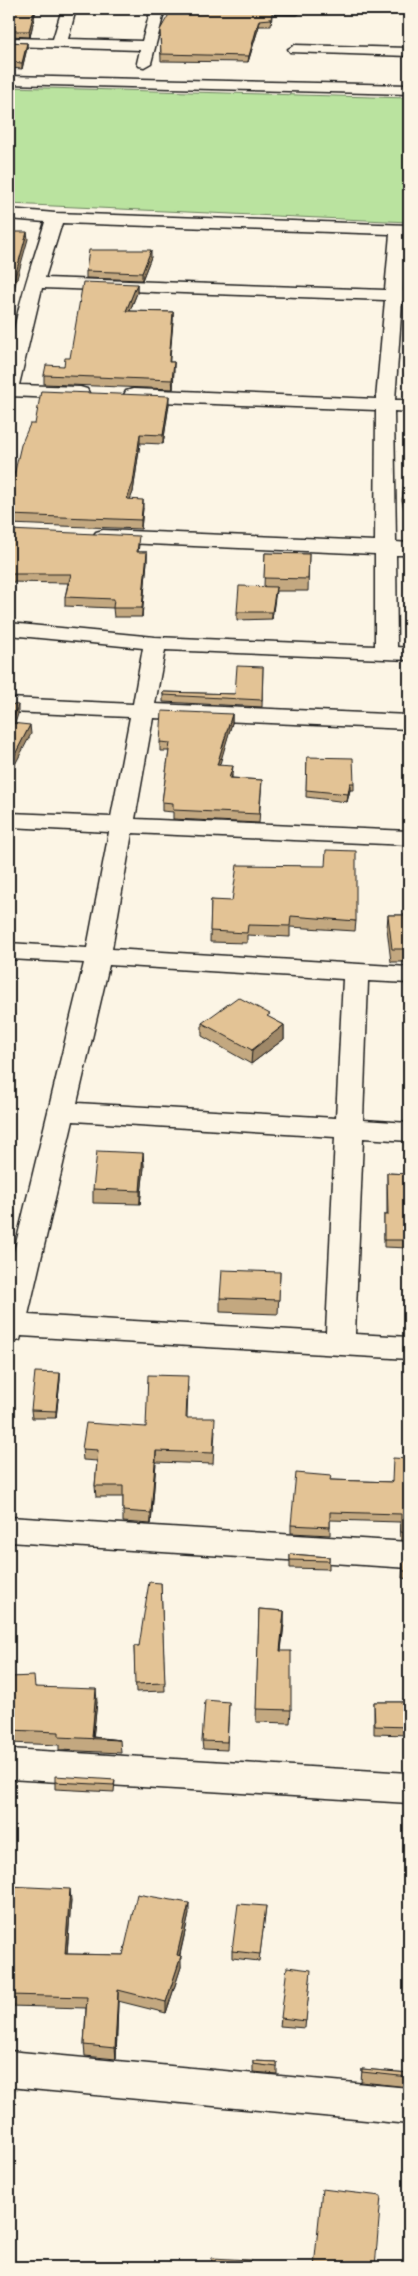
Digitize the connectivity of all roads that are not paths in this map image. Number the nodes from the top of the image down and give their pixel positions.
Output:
1 (69, 9) edge
2 (158, 9) edge
3 (210, 9) edge
4 (297, 13) edge
5 (9, 42) edge
6 (59, 44) junction
7 (148, 46) junction
8 (409, 52) edge
9 (290, 77) junction
10 (9, 80) edge
11 (138, 83) junction
12 (409, 90) edge
13 (9, 214) edge
14 (54, 218) junction
15 (404, 229) edge
16 (35, 283) junction
17 (401, 296) edge
18 (17, 328) edge
19 (9, 389) edge
20 (95, 394) edge
21 (114, 394) edge
22 (385, 405) junction
23 (409, 406) edge
24 (88, 535) edge
25 (385, 548) junction
26 (409, 549) edge
27 (9, 629) edge
28 (156, 643) junction
29 (386, 653) junction
30 (409, 654) edge
31 (9, 705) edge
32 (143, 710) junction
33 (409, 722) edge
34 (9, 820) edge
35 (122, 827) junction
36 (409, 838) edge
37 (9, 951) edge
38 (98, 956) junction
39 (356, 972) junction
40 (409, 975) edge
41 (61, 1111) junction
42 (350, 1128) junction
43 (409, 1132) edge
44 (9, 1327) edge
45 (340, 1344) junction
46 (409, 1348) edge
47 (9, 1529) edge
48 (409, 1555) edge
49 (9, 1764) edge
50 (409, 1788) edge
51 (9, 2069) edge
52 (409, 2106) edge

1 - 6 street
2 - 7 street
3 - 4 street
5 - 6 street
6 - 7 street
7 - 11 street
8 - 9 street
9 - 11 street
9 - 12 street
10 - 11 street
13 - 14 street
14 - 15 street
14 - 16 street
15 - 17 street
16 - 17 street
16 - 18 street
17 - 22 street
18 - 19 street
19 - 20 street
21 - 22 street
22 - 23 street
22 - 25 street
24 - 25 street
25 - 26 street
25 - 29 street
27 - 28 street
28 - 29 street
28 - 32 street
29 - 30 street
31 - 32 street
32 - 33 street
32 - 35 street
34 - 35 street
35 - 36 street
35 - 38 street
37 - 38 street
38 - 39 street
38 - 41 street
39 - 40 street
39 - 42 street
41 - 42 street
41 - 44 street
42 - 43 street
42 - 45 street
44 - 45 street
45 - 46 street
47 - 48 street
49 - 50 street
51 - 52 street

